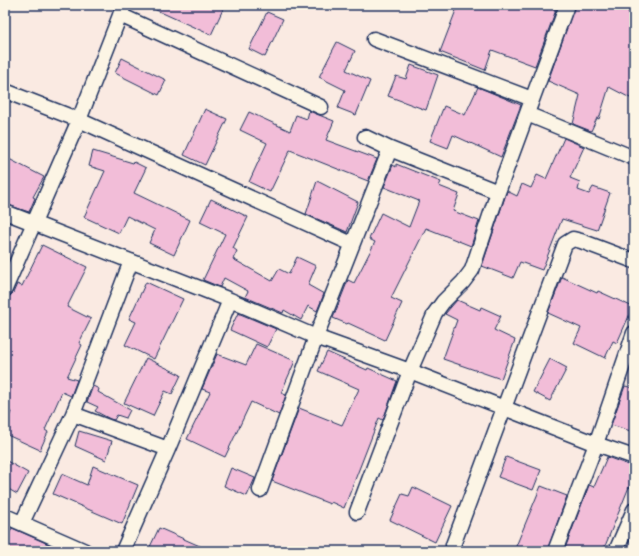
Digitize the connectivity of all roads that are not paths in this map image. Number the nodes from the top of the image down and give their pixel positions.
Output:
1 (566, 5) edge
2 (122, 10) edge
3 (374, 39) dead end
4 (5, 91) edge
5 (532, 99) junction
6 (321, 107) dead end
7 (526, 114) junction
8 (79, 120) junction
9 (365, 137) dead end
10 (390, 149) junction
11 (634, 158) edge
12 (498, 192) junction
13 (5, 212) edge
14 (34, 223) junction
15 (352, 244) junction
16 (131, 261) junction
17 (634, 261) edge
18 (5, 289) edge
19 (230, 300) junction
20 (634, 335) edge
21 (316, 337) junction
22 (410, 371) junction
23 (504, 407) junction
24 (73, 414) junction
25 (596, 444) junction
26 (168, 449) junction
27 (634, 457) edge
28 (260, 490) dead end
29 (634, 510) edge
30 (357, 512) dead end
31 (5, 516) edge
32 (22, 522) junction
33 (453, 545) dead end
34 (85, 551) edge
35 (123, 551) edge
36 (555, 551) edge
37 (616, 551) edge

1 - 5 street
2 - 6 street
2 - 8 street
3 - 5 street
4 - 8 street
5 - 7 street
7 - 11 street
7 - 12 street
8 - 14 street
8 - 15 street
9 - 10 street
10 - 12 street
10 - 15 street
12 - 22 street
13 - 14 street
14 - 16 street
14 - 18 street
15 - 21 street
16 - 19 street
16 - 24 street
17 - 23 street
19 - 21 street
19 - 26 street
20 - 25 street
21 - 22 street
21 - 28 street
22 - 23 street
22 - 30 street
23 - 25 street
23 - 33 street
24 - 26 street
24 - 32 street
25 - 27 street
25 - 36 street
26 - 35 street
29 - 37 street
31 - 32 street
32 - 34 street

